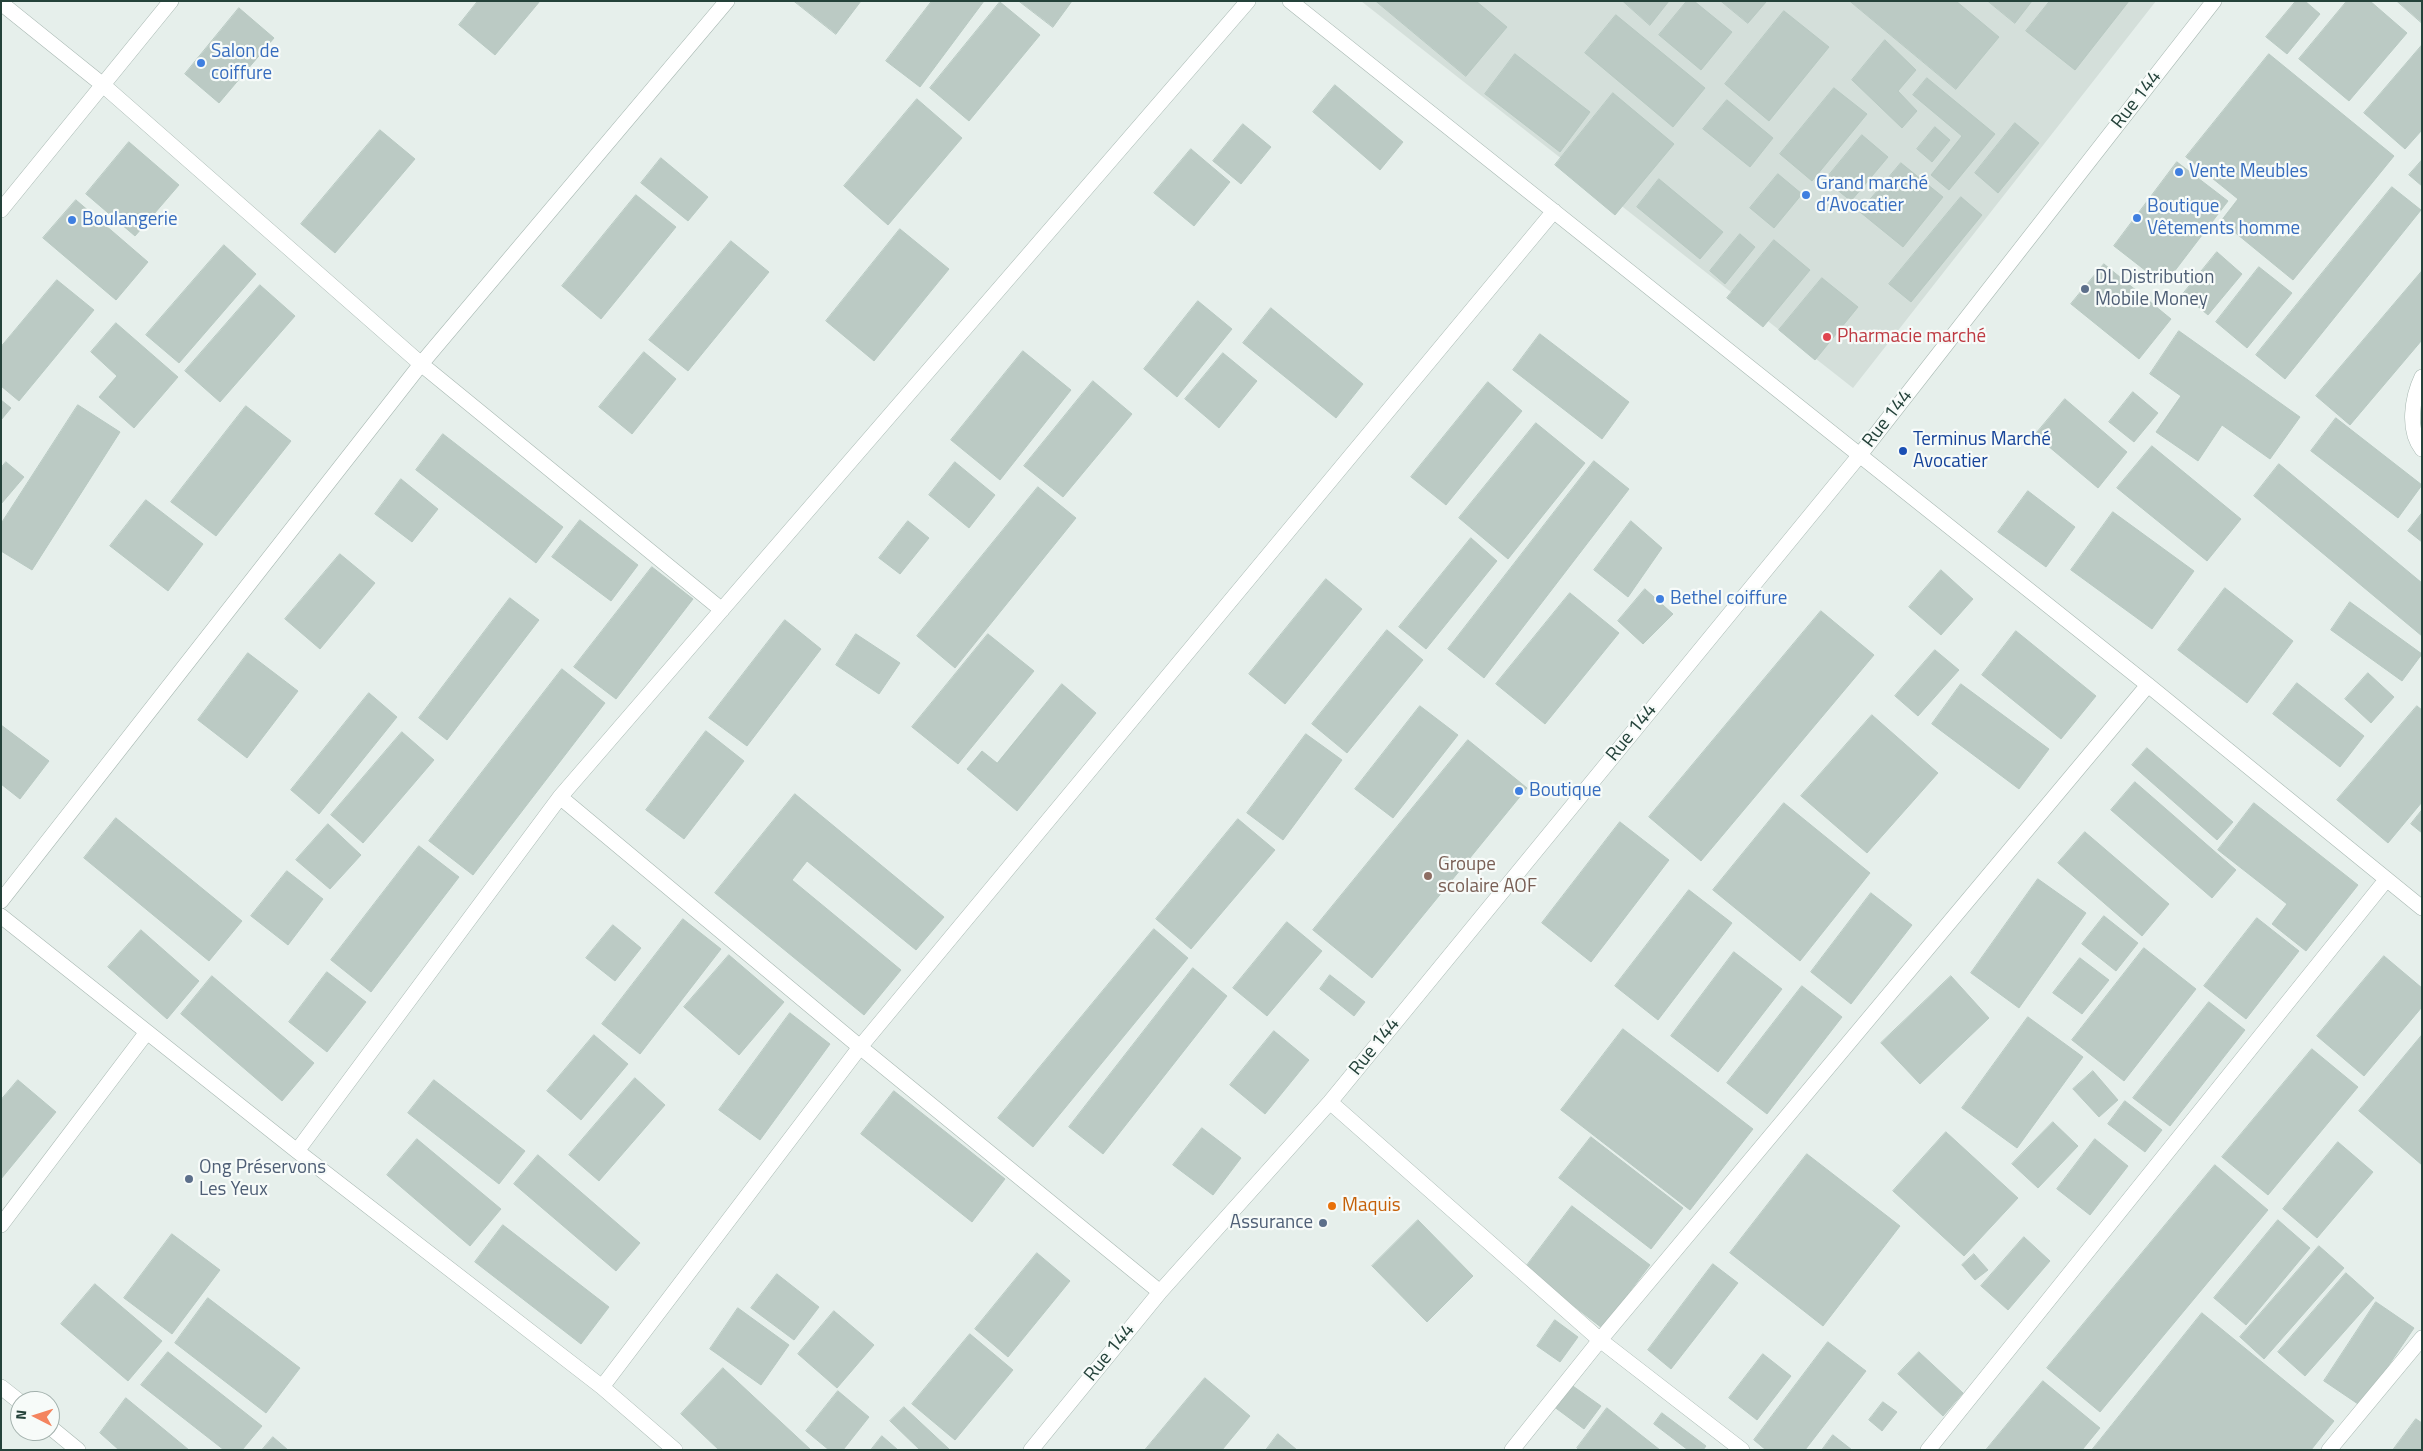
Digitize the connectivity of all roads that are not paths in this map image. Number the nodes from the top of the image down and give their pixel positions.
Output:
1 (171, 1) edge
2 (727, 1) edge
3 (1248, 1) edge
4 (1290, 1) edge
5 (2214, 1) edge
6 (1, 3) edge
7 (104, 85) junction
8 (1, 210) edge
9 (1554, 210) junction
10 (421, 364) junction
11 (2422, 377) edge
12 (2422, 449) edge
13 (1859, 456) junction
14 (722, 610) junction
15 (2148, 685) junction
16 (560, 797) junction
17 (2386, 880) junction
18 (1, 901) edge
19 (2422, 908) edge
20 (1, 916) edge
21 (147, 1032) junction
22 (860, 1047) junction
23 (1330, 1102) junction
24 (297, 1150) junction
25 (1, 1225) edge
26 (1160, 1292) junction
27 (2422, 1338) edge
28 (1600, 1340) junction
29 (602, 1387) junction
30 (60, 1435) edge
31 (78, 1450) edge
32 (675, 1450) edge
33 (1031, 1450) edge
34 (1512, 1450) edge
35 (1742, 1450) edge
36 (1928, 1450) edge
37 (2329, 1450) edge

1 - 7 street
2 - 10 street
3 - 14 street
4 - 9 street
5 - 13 street, Rue 144
6 - 7 street
7 - 8 street
7 - 10 street
9 - 13 street
9 - 22 street
10 - 14 street
10 - 18 street
11 - 12 street
13 - 15 street
13 - 23 street, Rue 144
14 - 16 street
15 - 17 street
15 - 28 street
16 - 22 street
16 - 24 street
17 - 19 street
17 - 36 street
20 - 21 street
21 - 24 street
21 - 25 street
22 - 26 street
22 - 29 street
23 - 26 street, Rue 144
23 - 28 street
24 - 29 street
26 - 33 street, Rue 144
27 - 37 street
28 - 34 street
28 - 35 street
29 - 32 street
30 - 31 street

